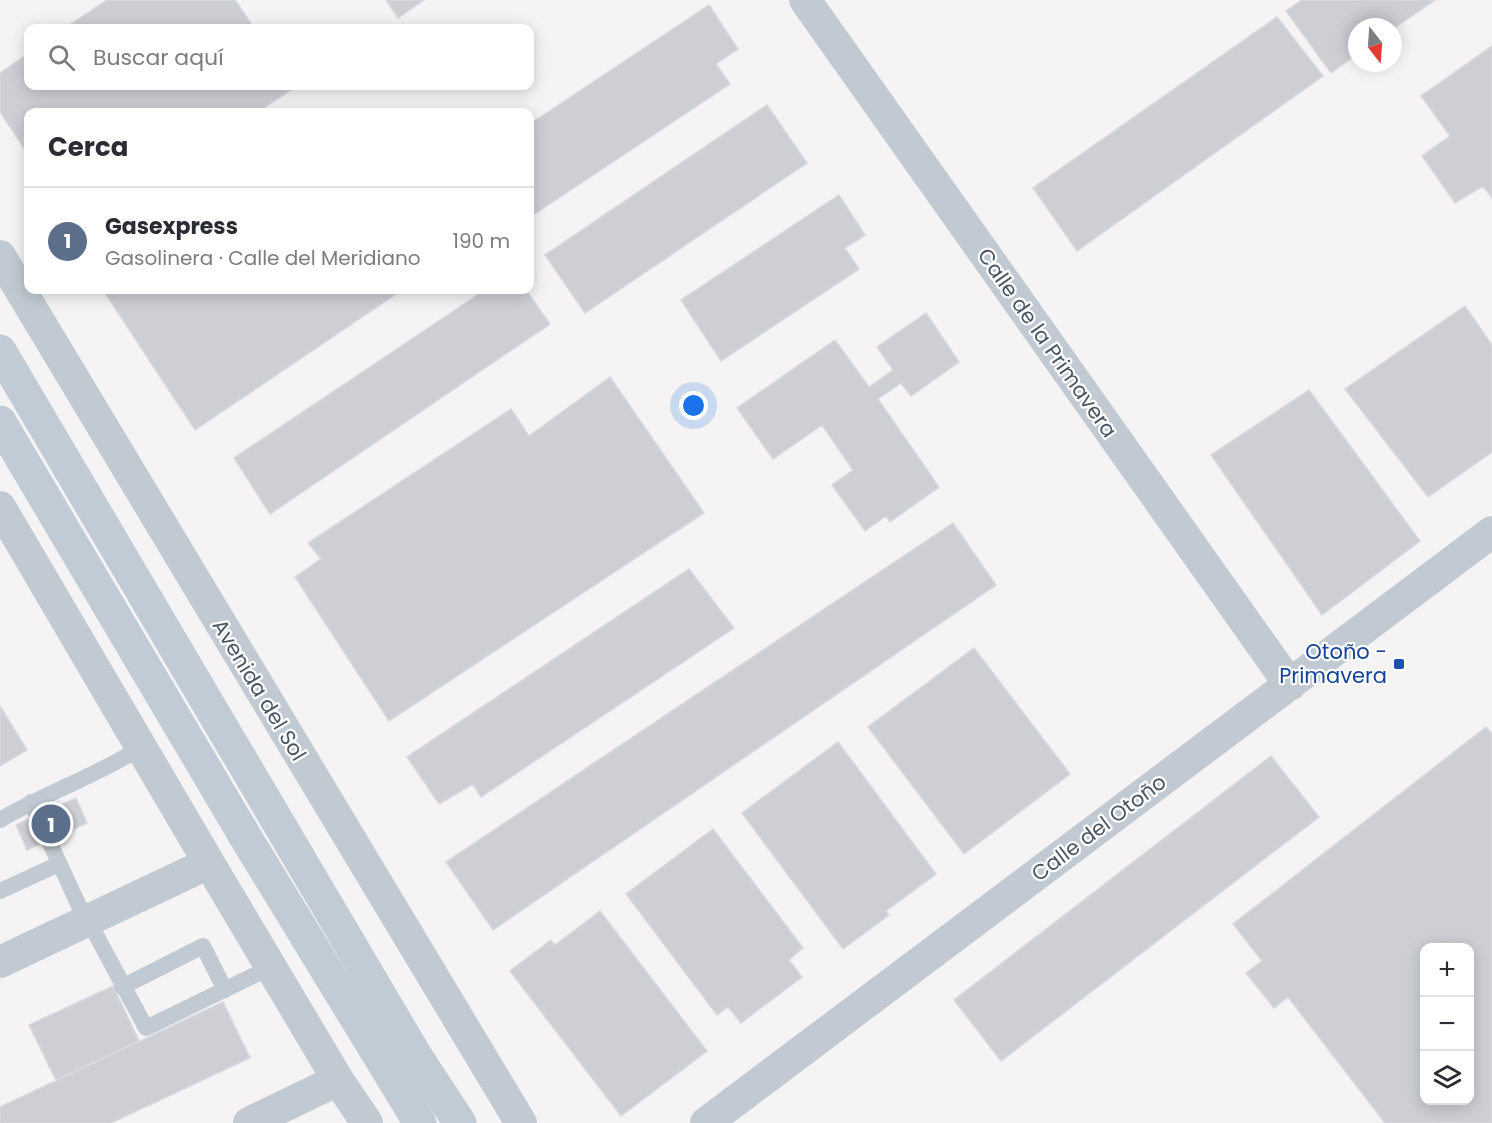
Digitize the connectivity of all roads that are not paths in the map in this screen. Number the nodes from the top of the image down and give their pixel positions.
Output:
1 (805, 0) edge
2 (0, 256) edge
3 (0, 351) edge
4 (0, 422) edge
5 (0, 507) edge
6 (1492, 532) edge
7 (1290, 685) junction
8 (142, 747) junction
9 (31, 802) junction
10 (0, 820) edge
11 (209, 863) junction
12 (59, 864) junction
13 (0, 891) edge
14 (87, 921) junction
15 (0, 962) edge
16 (271, 967) junction
17 (122, 987) junction
18 (225, 990) junction
19 (338, 1080) junction
20 (249, 1123) edge
21 (367, 1123) edge
22 (420, 1123) edge
23 (460, 1123) edge
24 (521, 1123) edge
25 (706, 1123) edge

1 - 7 street, Calle de la Primavera
2 - 24 street, Avenida del Sol
3 - 23 main road
4 - 22 main road
5 - 8 street
6 - 7 street, Calle del Otoño
7 - 25 street, Calle del Otoño
8 - 9 lane
8 - 11 street
9 - 10 lane
9 - 12 lane
11 - 14 street
11 - 16 street
12 - 13 lane
12 - 14 lane
14 - 15 street
14 - 17 lane
16 - 18 lane
16 - 19 street
17 - 18 lane
17 - 18 lane
19 - 20 street
19 - 21 street

